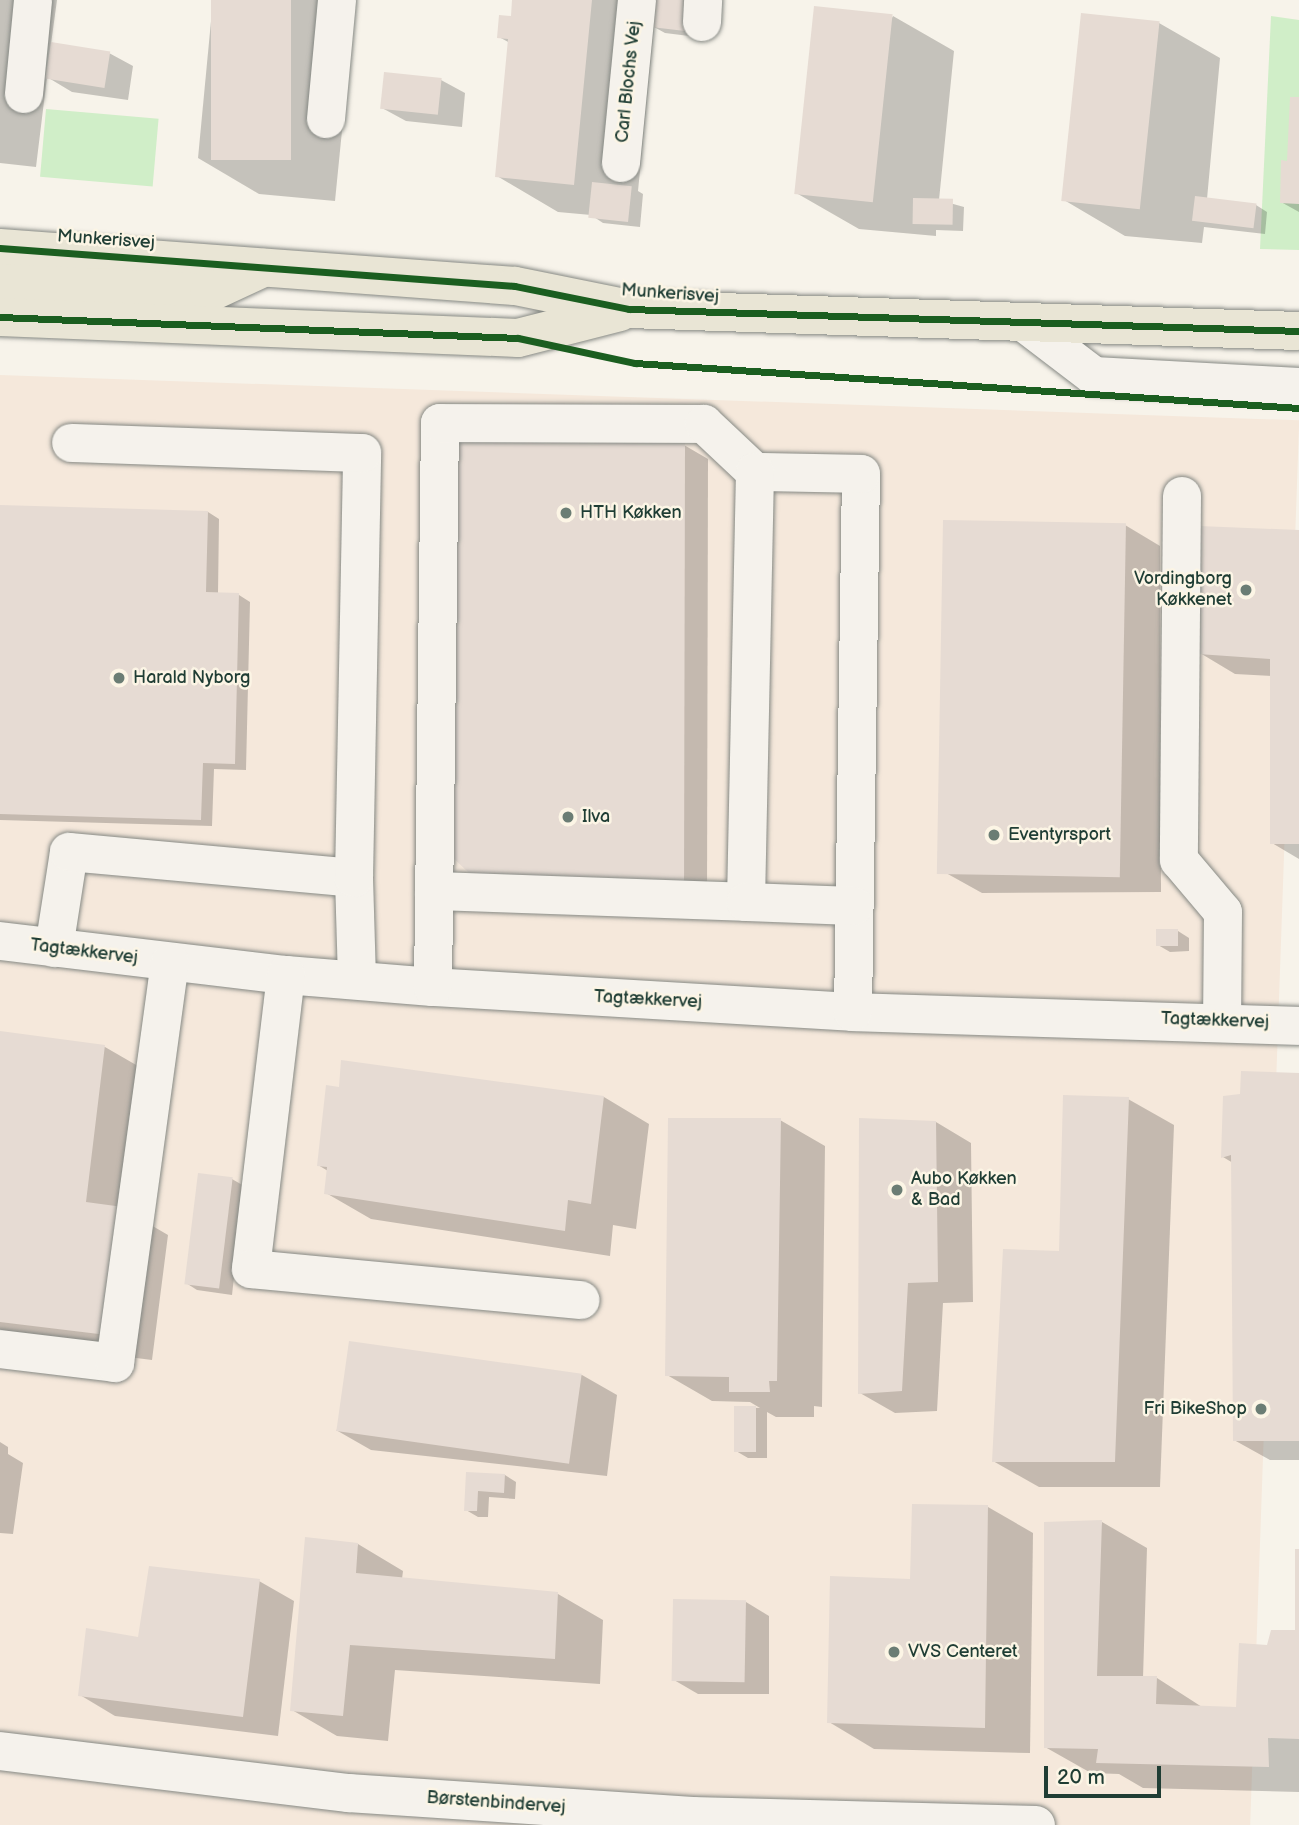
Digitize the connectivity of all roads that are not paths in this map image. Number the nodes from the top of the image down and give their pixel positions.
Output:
1 (33, 0) edge
2 (337, 0) edge
3 (636, 0) edge
4 (24, 94) dead end
5 (326, 119) dead end
6 (621, 163) dead end
7 (0, 248) edge
8 (265, 267) junction
9 (0, 283) edge
10 (629, 309) junction
11 (0, 317) edge
12 (1027, 325) junction
13 (1299, 331) edge
14 (1299, 387) edge
15 (71, 443) dead end
16 (755, 472) junction
17 (1182, 496) dead end
18 (354, 878) junction
19 (434, 891) junction
20 (746, 902) junction
21 (854, 906) junction
22 (0, 941) edge
23 (54, 948) junction
24 (170, 963) junction
25 (286, 975) junction
26 (357, 980) junction
27 (433, 987) junction
28 (853, 1012) junction
29 (1222, 1021) junction
30 (1299, 1026) edge
31 (581, 1300) dead end
32 (0, 1349) edge
33 (0, 1751) edge
34 (692, 1821) edge
35 (1036, 1825) edge

1 - 4 street
2 - 5 street
3 - 6 street, Carl Blochs Vej
7 - 8 main road, Munkerisvej
8 - 9 main road
8 - 10 main road, Munkerisvej
10 - 11 main road, Munkerisvej
10 - 12 main road, Munkerisvej
12 - 13 main road, Munkerisvej
12 - 14 street
15 - 18 street
16 - 19 street
16 - 20 street
16 - 21 street
17 - 29 street
18 - 23 street
18 - 26 street
19 - 20 street
19 - 27 street
20 - 21 street
21 - 28 street
22 - 23 street, Tagtækkervej
23 - 24 street, Tagtækkervej
24 - 25 street, Tagtækkervej
24 - 32 street
25 - 26 street, Tagtækkervej
25 - 31 street
26 - 27 street, Tagtækkervej
27 - 28 street, Tagtækkervej
28 - 29 street, Tagtækkervej
29 - 30 street, Tagtækkervej
33 - 34 street, Børstenbindervej
34 - 35 street, Børstenbindervej

